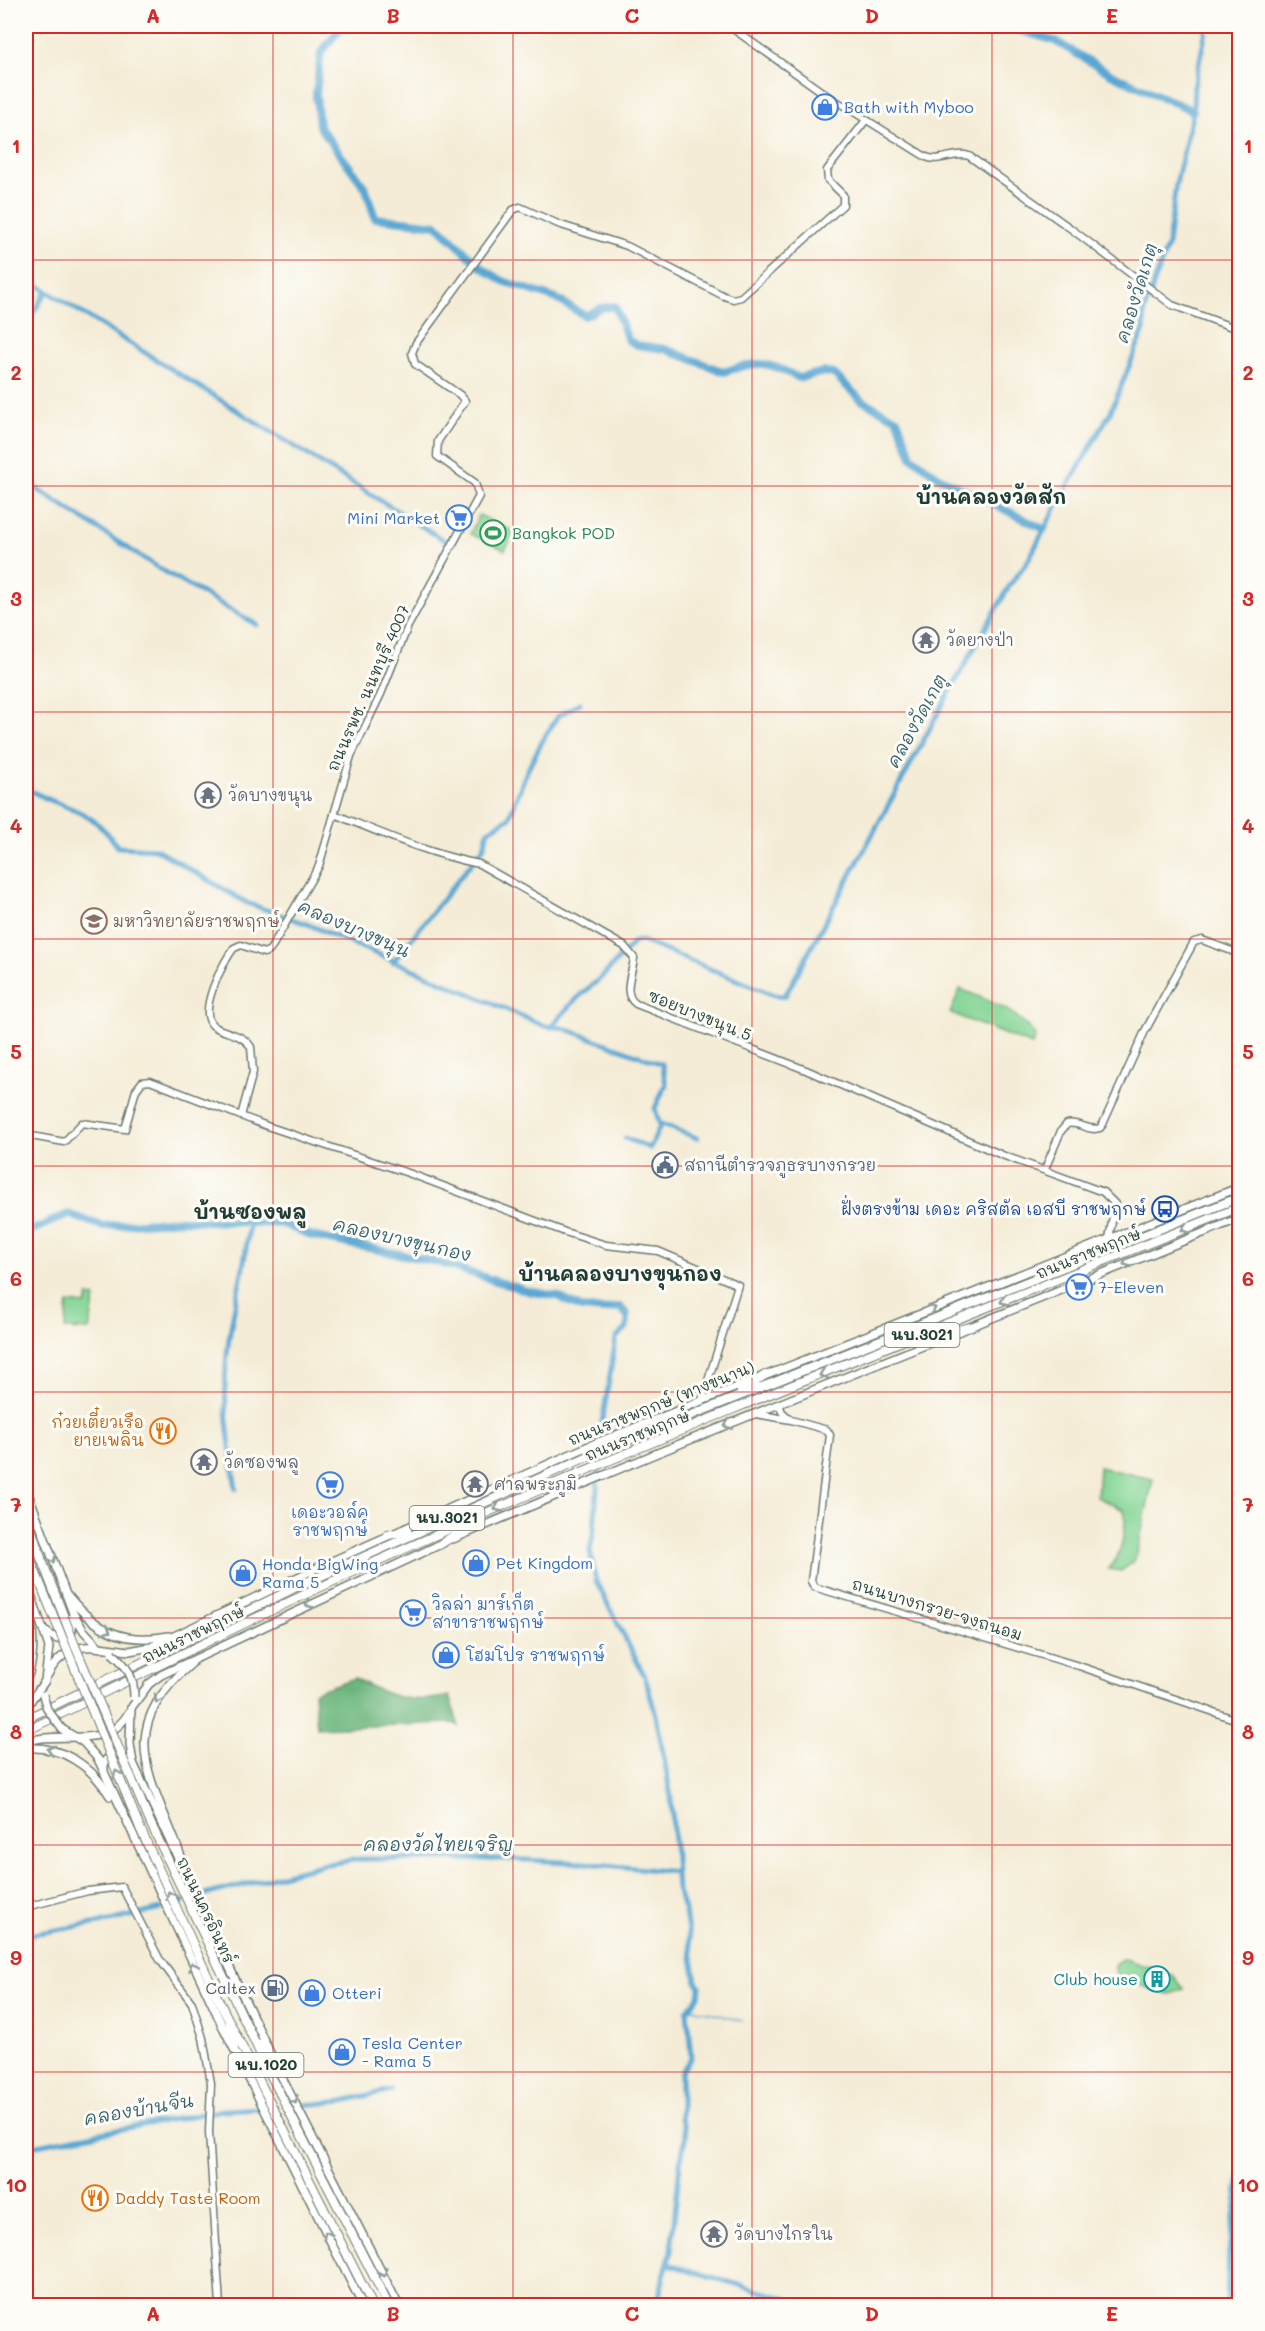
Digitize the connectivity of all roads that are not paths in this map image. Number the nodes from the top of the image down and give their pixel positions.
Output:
1 (729, 26) edge
2 (866, 120) junction
3 (1239, 330) edge
4 (334, 814) junction
5 (1239, 954) edge
6 (241, 1116) junction
7 (26, 1135) edge
8 (1045, 1169) junction
9 (1239, 1187) edge
10 (1239, 1197) edge
11 (1239, 1207) edge
12 (1239, 1218) edge
13 (1109, 1239) junction
14 (971, 1327) junction
15 (928, 1333) junction
16 (765, 1376) junction
17 (702, 1400) junction
18 (725, 1401) junction
19 (779, 1404) junction
20 (756, 1413) junction
21 (790, 1419) junction
22 (26, 1488) edge
23 (26, 1514) edge
24 (478, 1516) junction
25 (425, 1527) junction
26 (388, 1535) junction
27 (439, 1545) junction
28 (26, 1547) edge
29 (26, 1580) edge
30 (64, 1591) junction
31 (26, 1602) edge
32 (73, 1613) junction
33 (46, 1632) junction
34 (174, 1635) junction
35 (99, 1647) junction
36 (199, 1657) junction
37 (45, 1681) junction
38 (26, 1682) edge
39 (26, 1707) edge
40 (131, 1708) junction
41 (26, 1719) edge
42 (1239, 1721) edge
43 (26, 1731) edge
44 (74, 1737) junction
45 (26, 1742) edge
46 (26, 1748) edge
47 (134, 1762) junction
48 (104, 1773) junction
49 (123, 1815) junction
50 (193, 1893) junction
51 (26, 1907) edge
52 (246, 2023) junction
53 (222, 2025) junction
54 (248, 2059) junction
55 (279, 2072) junction
56 (220, 2306) edge
57 (363, 2306) edge
58 (373, 2306) edge
59 (389, 2306) edge
60 (399, 2306) edge

1 - 2 street
2 - 3 street
2 - 4 street, ถนนรพช. นนทบุรี 4007
4 - 6 street, ถนนรพช. นนทบุรี 4007
4 - 8 street, ซอยบางขนุน 5
5 - 8 street
6 - 7 street
6 - 17 street
8 - 13 street, ซอยบางขนุน 5
9 - 13 main road, ถนนราชพฤกษ์ (ทางขนาน) / นบ.3021
10 - 18 main road, ถนนราชพฤกษ์ / นบ.3021
11 -> 15 main road, ถนนราชพฤกษ์ / นบ.3021
12 -> 14 main road, นบ.3021
16 -> 13 main road, ถนนราชพฤกษ์ (ทางขนาน) / นบ.3021
14 - 15 main road
14 - 19 main road, นบ.3021
15 -> 24 main road, ถนนราชพฤกษ์ / นบ.3021
16 - 17 main road, ถนนราชพฤกษ์ (ทางขนาน) / นบ.3021
16 - 18 main road
17 - 26 main road, ถนนราชพฤกษ์ (ทางขนาน) / นบ.3021
18 - 25 main road, ถนนราชพฤกษ์ / นบ.3021
19 - 20 main road, นบ.3021
19 - 21 street
20 - 21 street, ถนนบางกรวย-จงถนอม
20 -> 27 main road, นบ.3021
21 - 42 street, ถนนบางกรวย-จงถนอม
22 -> 30 main road
23 - 52 main road, ถนนนครอินทร์ / นบ.1020, bridge
24 - 27 main road
24 - 43 main road, ถนนราชพฤกษ์ / นบ.3021
25 - 26 main road
25 - 41 main road, ถนนราชพฤกษ์ / นบ.3021
26 - 34 main road, ถนนราชพฤกษ์ (ทางขนาน) / นบ.3021
27 -> 36 main road, นบ.3021
54 -> 28 main road, ถนนนครอินทร์ / นบ.1020, bridge
29 - 33 main road
30 - 32 main road
30 -> 34 main road
31 - 38 main road
32 - 33 main road
32 - 35 main road
33 - 37 main road
34 - 35 main road, ถนนราชพฤกษ์ (ทางขนาน) / นบ.3021
35 - 37 main road
35 - 40 main road, bridge
36 - 40 main road, นบ.3021
36 -> 50 main road
37 - 39 main road
37 - 44 main road, bridge
40 - 44 main road
40 - 47 main road, ถนนนครอินทร์ / นบ.1020
44 - 45 main road
44 - 48 main road, นบ.1020
49 -> 46 main road
47 - 48 main road
47 - 50 main road, ถนนนครอินทร์ / นบ.1020
48 - 49 main road, นบ.1020
53 -> 49 main road, นบ.1020
50 - 55 main road, ถนนนครอินทร์ / นบ.1020
51 - 56 street
52 - 55 main road
52 - 59 main road, ถนนนครอินทร์ / นบ.1020
53 - 54 main road
57 -> 53 main road, นบ.1020
54 - 58 main road, ถนนนครอินทร์ / นบ.1020
55 -> 60 main road, ถนนนครอินทร์ / นบ.1020

